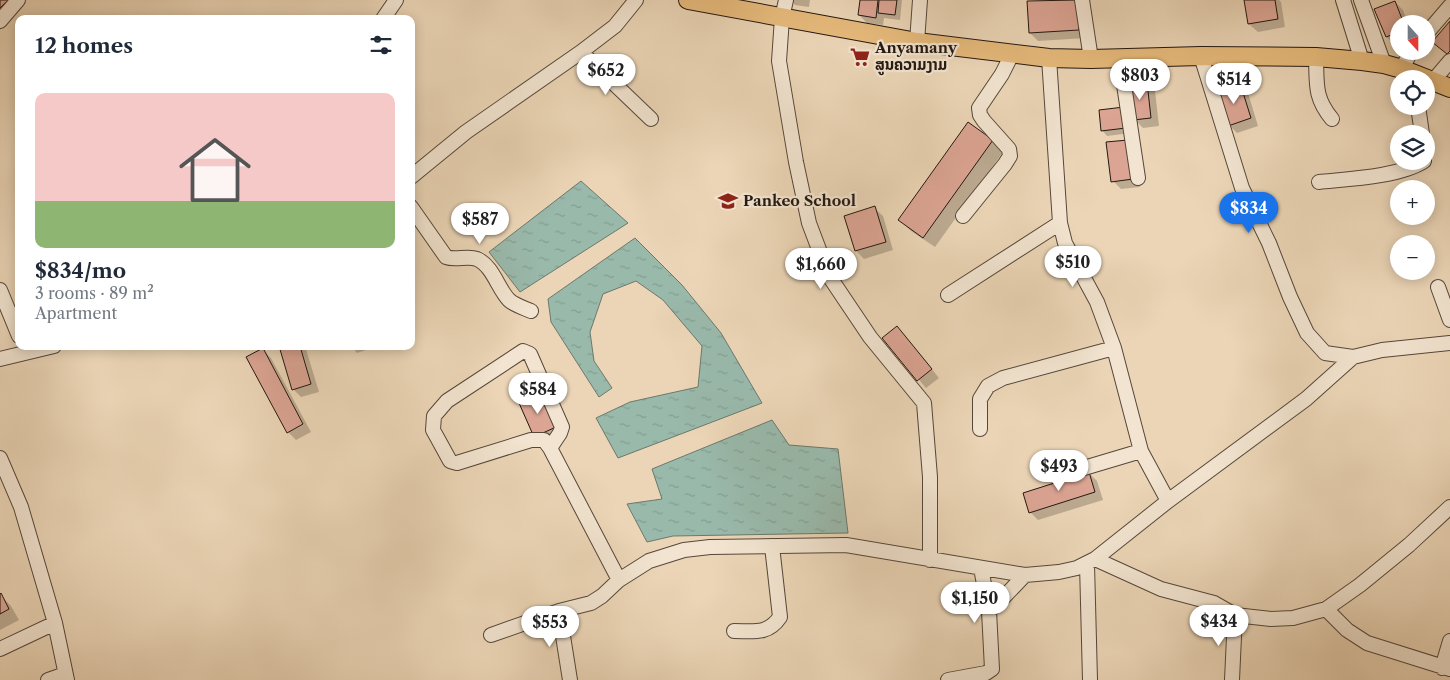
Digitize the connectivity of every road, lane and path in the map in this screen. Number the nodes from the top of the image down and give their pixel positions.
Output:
1 (18, 0) edge
2 (396, 0) edge
3 (636, 0) edge
4 (688, 0) edge
5 (786, 0) edge
6 (920, 0) edge
7 (1082, 0) edge
8 (1343, 0) edge
9 (1361, 0) edge
10 (1450, 6) edge
11 (385, 15) edge
12 (782, 18) junction
13 (0, 21) edge
14 (1435, 24) edge
15 (917, 42) junction
16 (581, 52) junction
17 (1012, 54) junction
18 (1201, 56) junction
19 (1316, 57) junction
20 (1049, 58) junction
21 (1120, 58) junction
22 (1091, 59) junction
23 (1406, 60) edge
24 (1450, 60) edge
25 (1362, 61) junction
26 (1384, 64) junction
27 (1402, 69) joint
28 (1435, 77) edge
29 (1435, 84) edge
30 (1450, 88) edge
31 (652, 119) dead end
32 (1332, 119) dead end
33 (1403, 170) edge
34 (415, 174) edge
35 (1138, 178) dead end
36 (1318, 182) dead end
37 (415, 213) edge
38 (963, 216) dead end
39 (1060, 223) junction
40 (1438, 287) dead end
41 (0, 290) edge
42 (948, 296) dead end
43 (531, 311) dead end
44 (1450, 320) edge
45 (15, 326) edge
46 (1450, 343) edge
47 (1114, 348) junction
48 (22, 350) edge
49 (1353, 357) junction
50 (0, 359) edge
51 (980, 429) dead end
52 (550, 448) junction
53 (1141, 451) junction
54 (0, 458) edge
55 (1084, 468) dead end
56 (1168, 500) junction
57 (1450, 508) edge
58 (772, 546) junction
59 (930, 560) junction
60 (1091, 562) junction
61 (981, 568) junction
62 (1025, 575) junction
63 (618, 580) junction
64 (1326, 609) junction
65 (559, 611) junction
66 (989, 611) junction
67 (1235, 615) junction
68 (55, 624) junction
69 (734, 631) dead end
70 (491, 635) dead end
71 (1450, 641) edge
72 (0, 649) edge
73 (1446, 668) edge
74 (993, 674) edge
75 (66, 677) edge
76 (48, 680) edge
77 (570, 680) edge
78 (948, 680) edge
79 (1090, 680) edge
80 (1232, 680) edge

1 - 13 street
2 - 11 street
3 - 16 street
4 - 12 main road
5 - 12 street
6 - 15 street
7 - 22 street
8 - 25 street
9 - 26 street
10 - 14 street
12 - 15 main road
12 - 59 street
15 - 17 main road
16 - 31 street
16 - 34 street
17 - 20 main road
17 - 38 street
18 - 19 main road
18 - 21 main road
18 - 49 street
19 - 25 main road
19 - 32 street
20 - 22 main road
20 - 39 street
21 - 22 main road
21 - 35 street
23 - 27 street
24 - 28 street
25 - 26 main road
26 - 27 main road
29 - 30 main road
33 - 36 street
37 - 43 street
39 - 42 street
39 - 47 street
40 - 44 street
41 - 45 street
46 - 49 street
47 - 51 street
47 - 53 street
48 - 50 street
49 - 56 street
52 - 52 street
52 - 63 street
53 - 55 street
53 - 56 street
54 - 68 street
56 - 60 street
57 - 64 street
58 - 59 street
58 - 63 street
58 - 69 street
59 - 61 street
60 - 62 street
60 - 67 street
60 - 79 street
61 - 62 street
61 - 66 street
62 - 66 street
63 - 65 street
64 - 67 street
64 - 73 street
65 - 70 street
65 - 77 street
66 - 74 street
67 - 80 street
68 - 72 street
68 - 75 street
71 - 73 street
74 - 78 street
75 - 76 street

